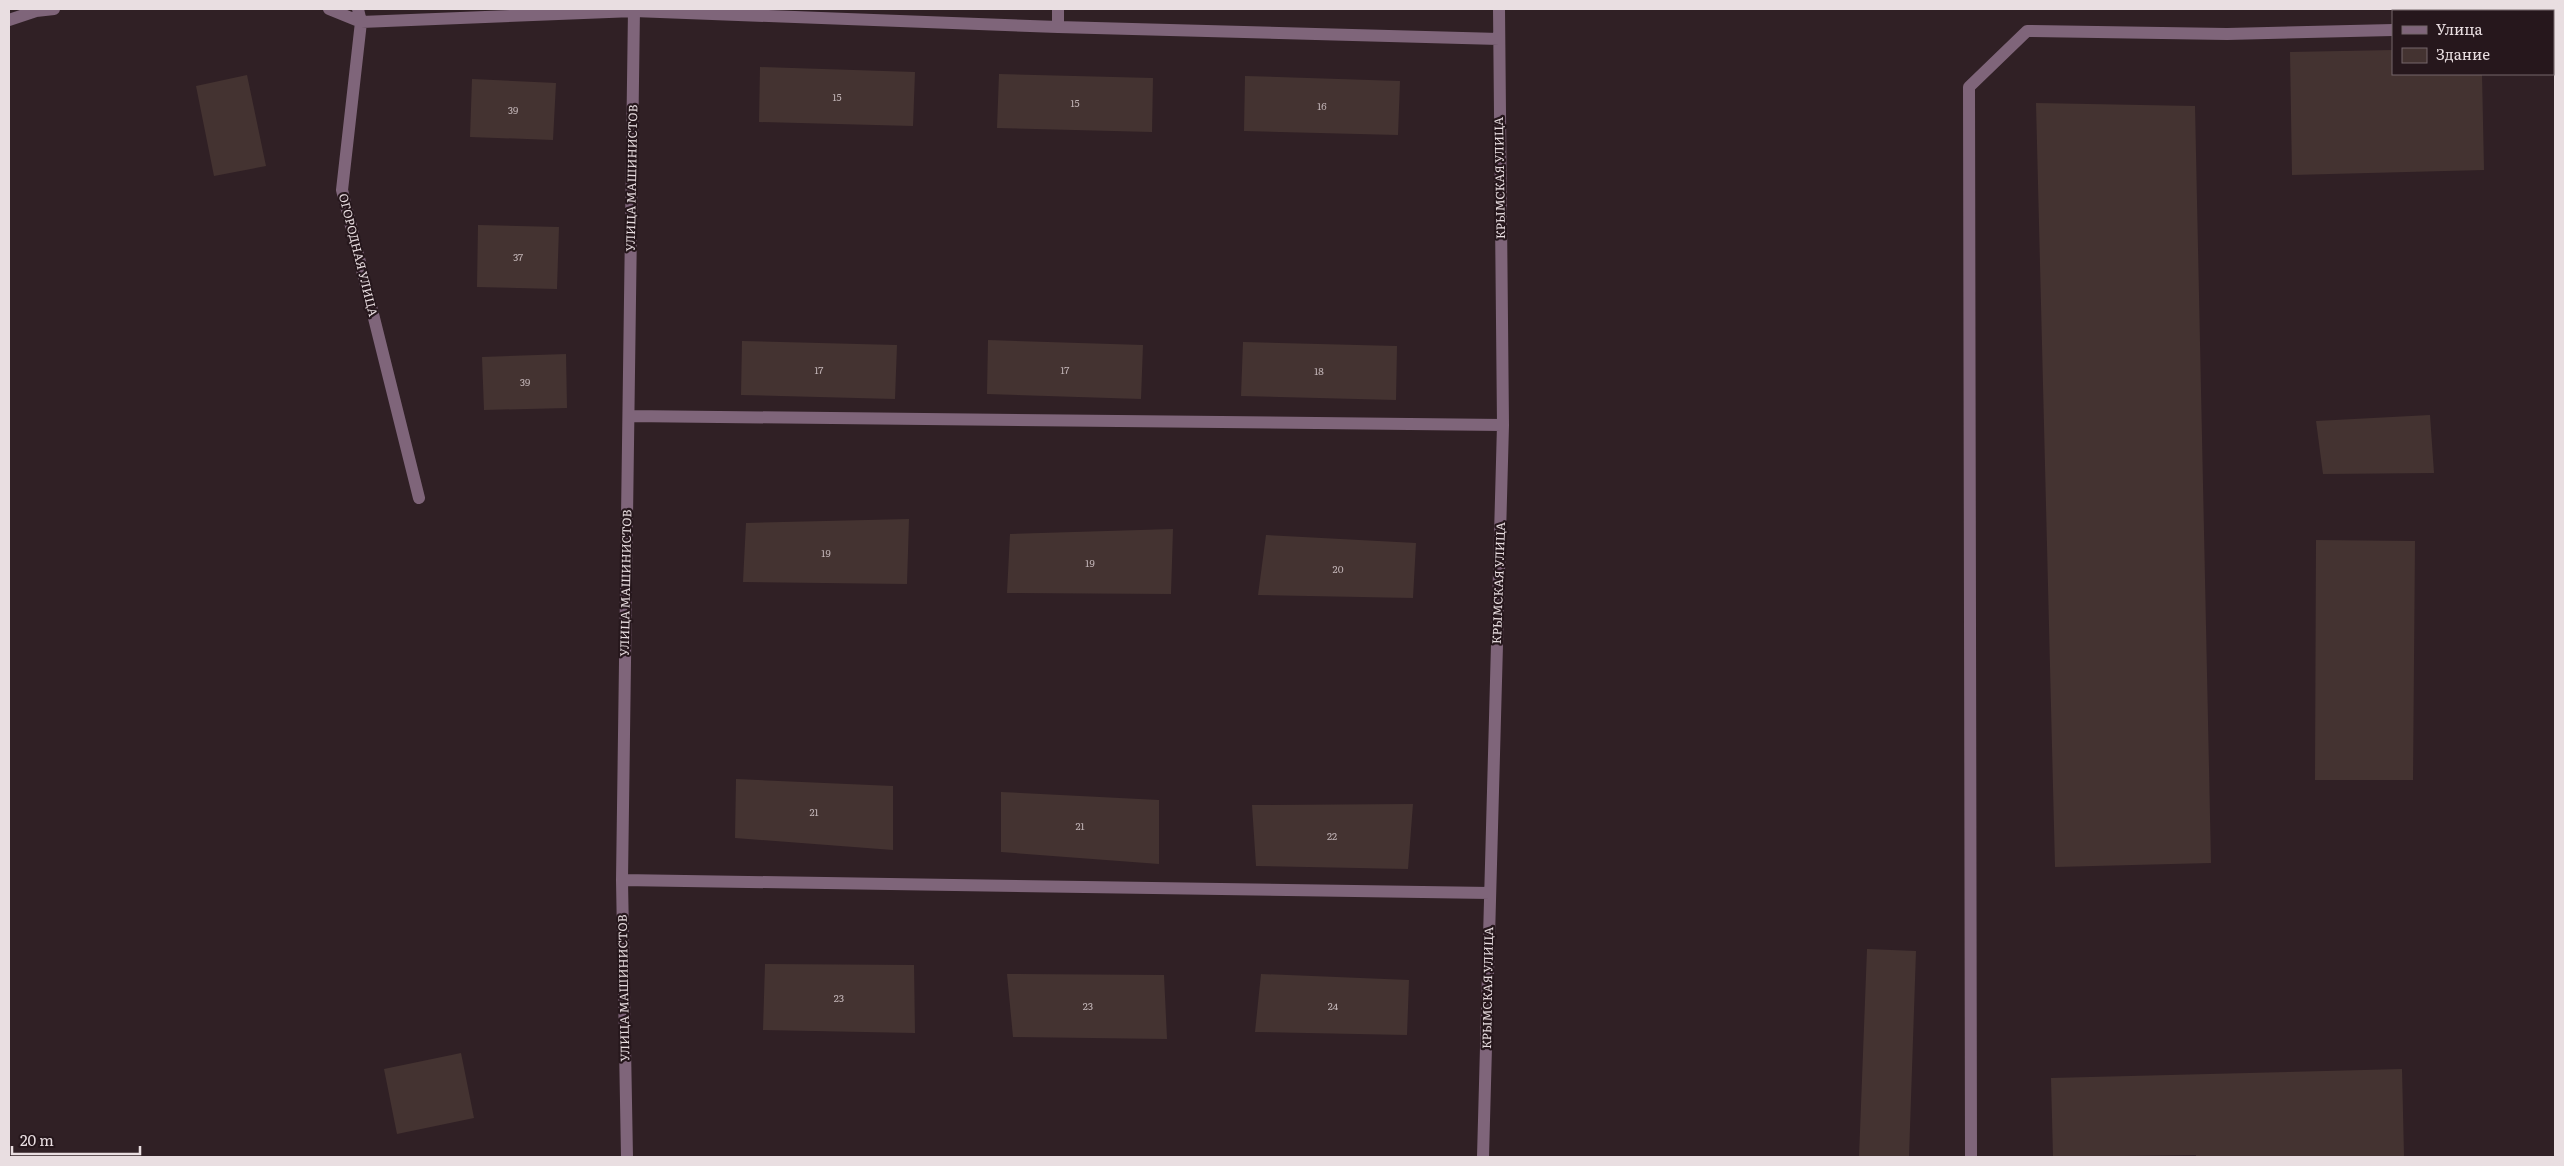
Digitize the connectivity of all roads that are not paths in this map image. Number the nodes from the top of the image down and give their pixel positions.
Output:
1 (54, 9) edge
2 (329, 9) edge
3 (358, 9) edge
4 (1058, 9) edge
5 (1499, 9) edge
6 (634, 10) edge
7 (9, 20) edge
8 (361, 22) junction
9 (1058, 27) junction
10 (2392, 30) edge
11 (1499, 39) junction
12 (628, 416) junction
13 (1503, 425) junction
14 (419, 498) dead end
15 (622, 880) junction
16 (1490, 893) junction
17 (627, 1157) edge
18 (1484, 1157) edge
19 (1971, 1157) edge

1 - 7 street
2 - 8 street
3 - 8 street, ОГОРОДНАЯ УЛИЦА
4 - 9 street
5 - 11 street, КРЫМСКАЯ УЛИЦА
6 - 8 street
6 - 9 street
6 - 12 street, УЛИЦА МАШИНИСТОВ
8 - 14 street, ОГОРОДНАЯ УЛИЦА
9 - 11 street
10 - 19 street
11 - 13 street, КРЫМСКАЯ УЛИЦА
12 - 13 street
12 - 15 street, УЛИЦА МАШИНИСТОВ
13 - 16 street, КРЫМСКАЯ УЛИЦА
15 - 16 street
15 - 17 street, УЛИЦА МАШИНИСТОВ
16 - 18 street, КРЫМСКАЯ УЛИЦА

